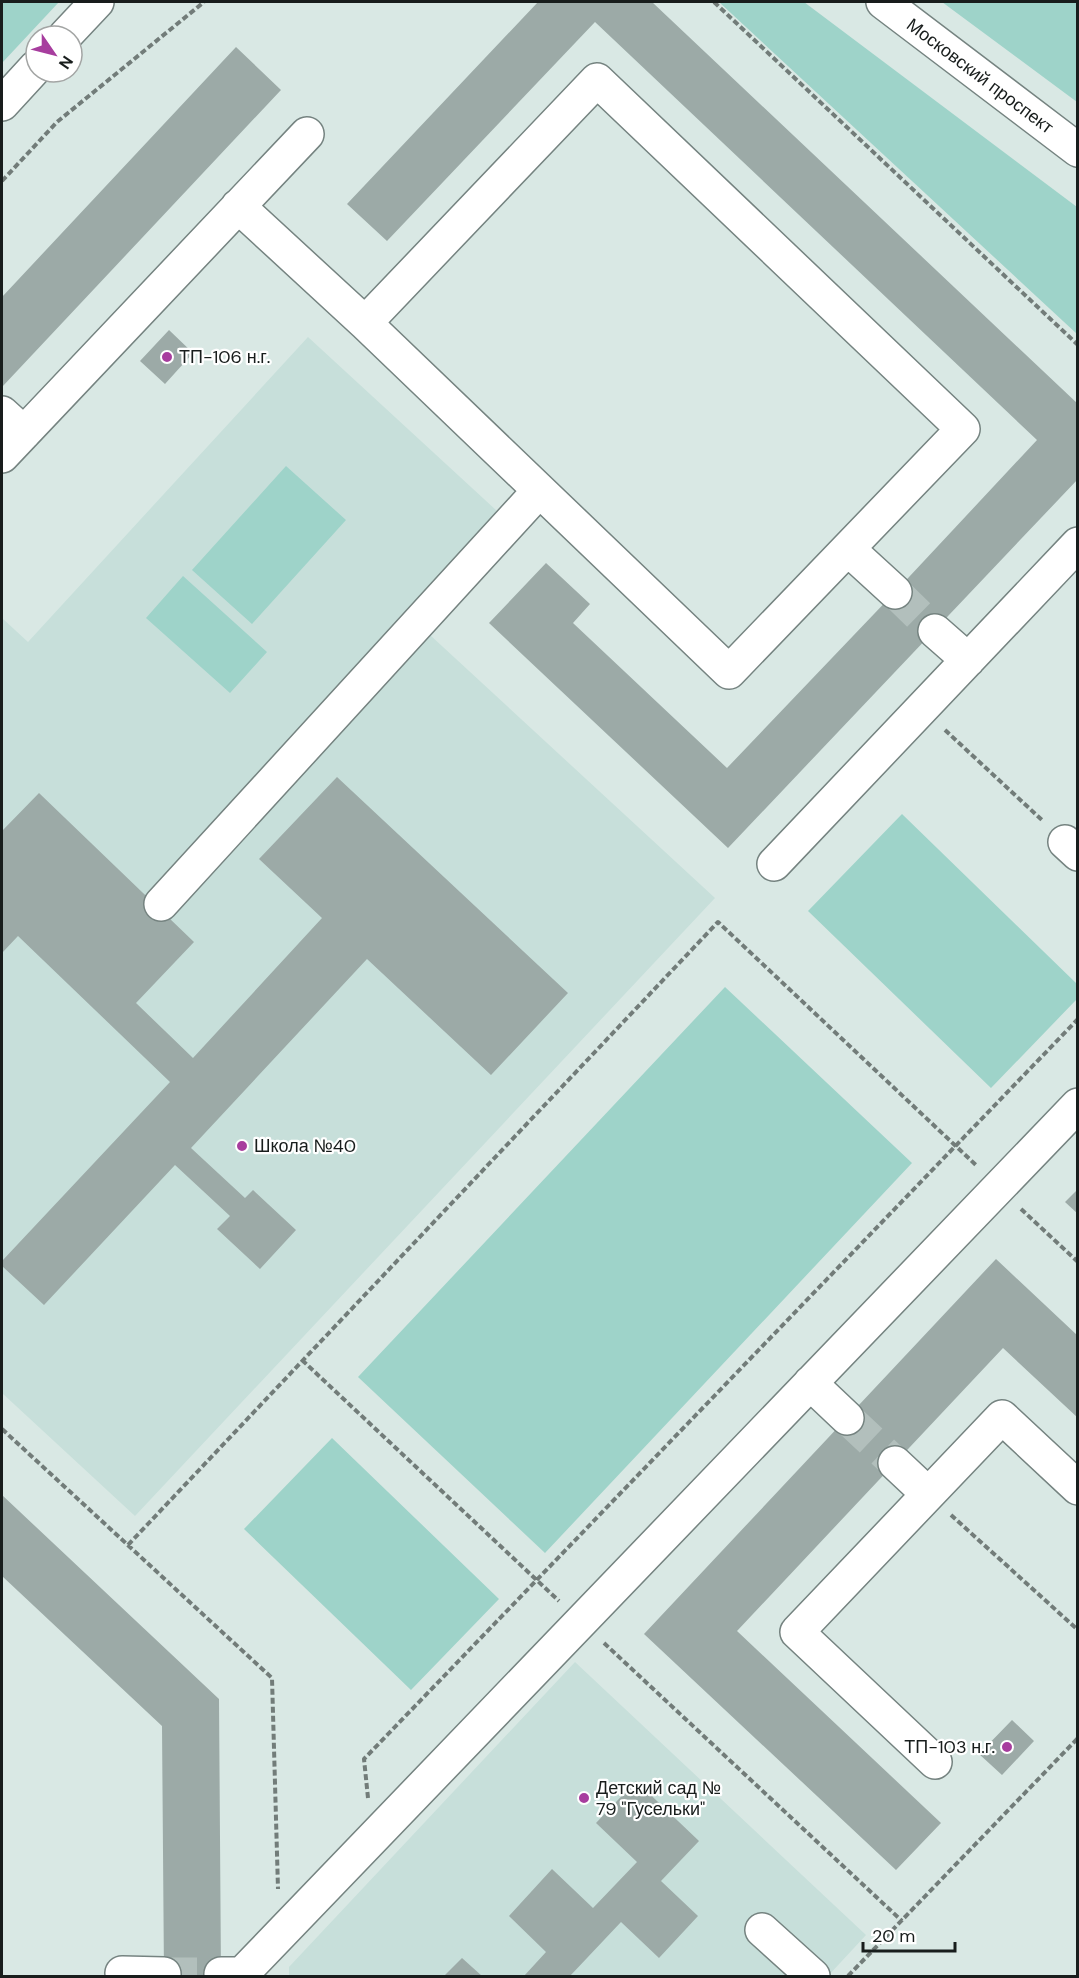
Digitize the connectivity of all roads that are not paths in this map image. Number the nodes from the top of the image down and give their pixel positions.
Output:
1 (97, 2) edge
2 (883, 2) edge
3 (76, 24) edge
4 (24, 80) edge
5 (2, 104) edge
6 (307, 134) dead end
7 (1077, 150) edge
8 (238, 206) junction
9 (365, 323) junction
10 (13, 423) edge
11 (2, 456) edge
12 (540, 491) junction
13 (1077, 544) edge
14 (848, 549) junction
15 (895, 592) tunnel mouth
16 (935, 631) tunnel mouth
17 (968, 660) junction
18 (774, 864) dead end
19 (161, 904) dead end
20 (1077, 1105) edge
21 (810, 1383) junction
22 (847, 1418) tunnel mouth
23 (895, 1463) tunnel mouth
24 (1077, 1488) edge
25 (928, 1494) junction
26 (935, 1762) dead end
27 (762, 1930) dead end
28 (122, 1973) dead end
29 (164, 1974) dead end
30 (221, 1974) dead end
31 (813, 1977) edge

1 - 3 street
2 - 7 street, Московский проспект
4 - 5 street
6 - 8 street
8 - 9 street
8 - 10 street
9 - 12 street
9 - 14 street
10 - 11 street
12 - 14 street
12 - 19 street
13 - 17 street
14 - 15 street
16 - 17 street
17 - 18 street
20 - 21 street
21 - 22 street
21 - 30 street
23 - 25 street
24 - 25 street
25 - 26 street
27 - 31 street
28 - 29 street

